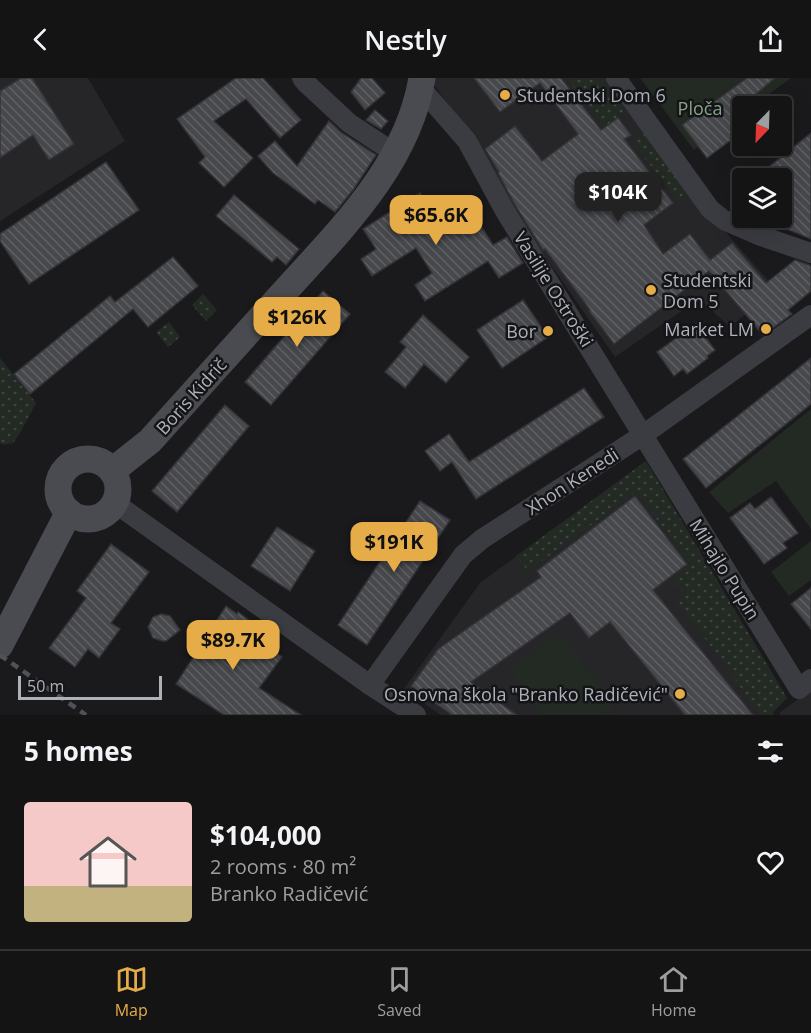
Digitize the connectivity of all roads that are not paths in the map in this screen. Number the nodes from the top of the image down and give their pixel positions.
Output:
1 (302, 78) edge
2 (616, 78) edge
3 (421, 83) edge
4 (396, 154) junction
5 (811, 253) edge
6 (811, 315) edge
7 (643, 435) junction
8 (112, 471) junction
9 (115, 503) junction
10 (69, 512) junction
11 (0, 645) edge
12 (811, 679) edge
13 (370, 685) junction
14 (416, 715) edge

1 - 4 street
2 - 5 street
3 - 4 main road, Boris Kidrič
3 - 7 street, Vasilije Ostroški
4 - 8 main road, Boris Kidrič
6 - 7 street, Xhon Kenedi
7 - 12 street, Mihajlo Pupin
7 - 13 street, Xhon Kenedi
8 - 9 main road
8 - 10 main road
9 - 10 main road
9 - 13 street
10 - 11 main road
13 - 14 street

